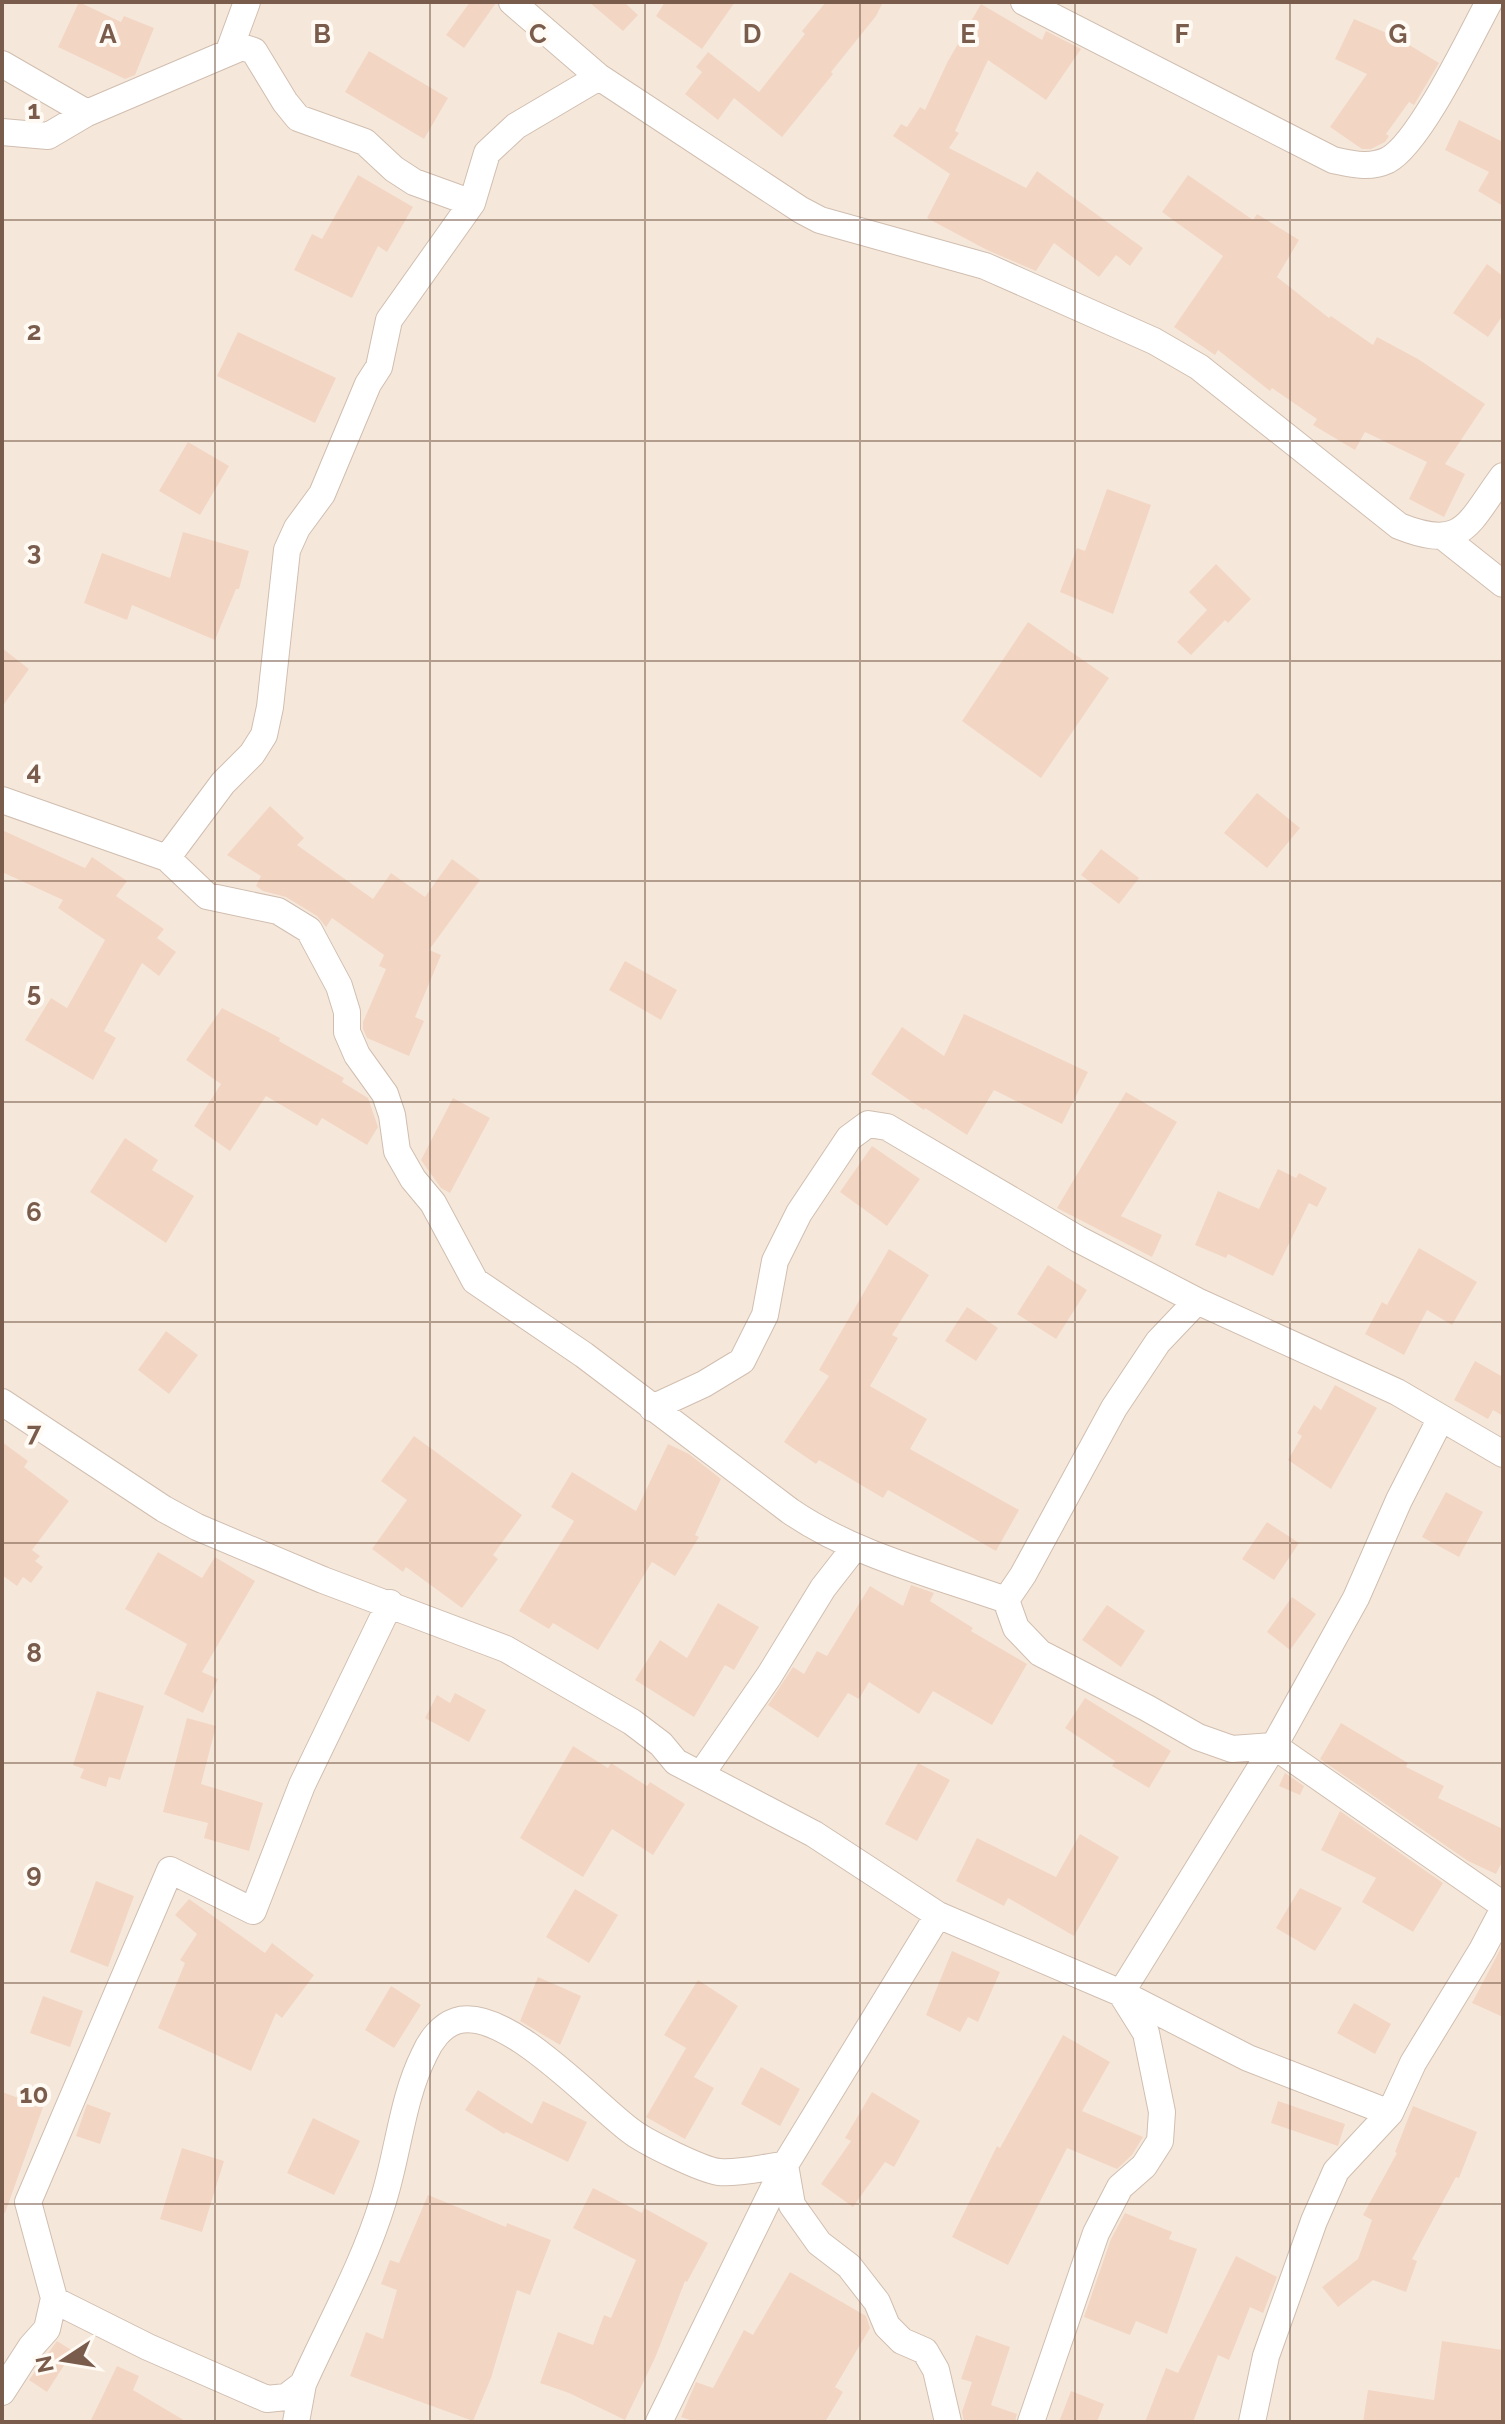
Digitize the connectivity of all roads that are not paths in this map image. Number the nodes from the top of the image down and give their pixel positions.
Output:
1 (247, 2) edge
2 (512, 2) edge
3 (1024, 2) edge
4 (1489, 2) edge
5 (229, 51) junction
6 (2, 64) edge
7 (599, 77) junction
8 (87, 113) junction
9 (2, 132) edge
10 (472, 203) junction
11 (1503, 476) edge
12 (1445, 538) junction
13 (1503, 584) edge
14 (2, 800) edge
15 (167, 858) junction
16 (1197, 1301) junction
17 (2, 1402) edge
18 (652, 1408) junction
19 (1441, 1418) junction
20 (1503, 1454) edge
21 (855, 1547) junction
22 (1006, 1600) junction
23 (390, 1603) junction
24 (1274, 1746) junction
25 (702, 1773) junction
26 (1503, 1908) edge
27 (938, 1915) junction
28 (1121, 1993) junction
29 (1390, 2113) junction
30 (785, 2165) junction
31 (54, 2298) junction
32 (303, 2384) junction
33 (2, 2392) edge
34 (296, 2422) edge
35 (659, 2422) edge
36 (948, 2422) edge
37 (1031, 2422) edge
38 (1252, 2422) edge

1 - 5 street
2 - 7 street
3 - 4 street
5 - 8 street
5 - 10 street
6 - 8 street
7 - 10 street
7 - 12 street
8 - 9 street
10 - 15 street
11 - 12 street
12 - 13 street
14 - 15 street
15 - 18 street
16 - 18 street
16 - 19 street
16 - 22 street
17 - 23 street
18 - 21 street
19 - 20 street
19 - 24 street
21 - 22 street
21 - 25 street
22 - 24 street
23 - 25 street
23 - 31 street
24 - 26 street
24 - 28 street
25 - 27 street
26 - 29 street
27 - 28 street
27 - 30 street
28 - 29 street
28 - 37 street
29 - 38 street
30 - 32 street
30 - 35 street
30 - 36 street
31 - 32 street
31 - 33 street
32 - 34 street

